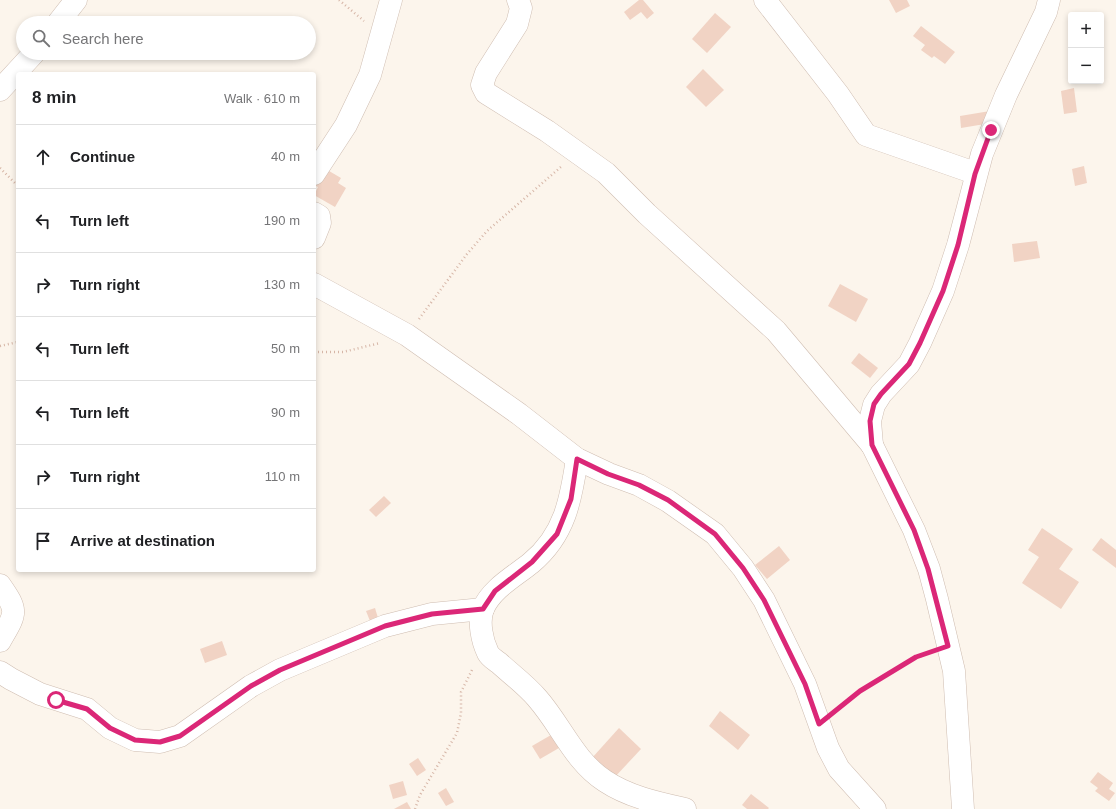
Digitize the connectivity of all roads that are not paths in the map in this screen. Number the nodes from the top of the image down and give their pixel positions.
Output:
1 (76, 0) edge
2 (391, 0) edge
3 (518, 0) edge
4 (765, 0) edge
5 (1049, 0) edge
6 (63, 16) edge
7 (28, 60) edge
8 (17, 72) edge
9 (16, 73) edge
10 (0, 90) edge
11 (316, 171) edge
12 (975, 174) junction
13 (316, 215) edge
14 (316, 233) edge
15 (316, 285) edge
16 (872, 445) junction
17 (577, 459) junction
18 (0, 585) edge
19 (483, 609) junction
20 (0, 641) edge
21 (0, 672) edge
22 (685, 809) edge
23 (875, 809) edge
24 (963, 809) edge

1 - 6 street
2 - 11 street
3 - 16 street
4 - 12 street
5 - 12 street
7 - 8 street
9 - 10 street
12 - 16 street
13 - 14 street
15 - 17 street
16 - 24 street
17 - 19 street
17 - 23 street
18 - 20 street
19 - 21 street
19 - 22 street

